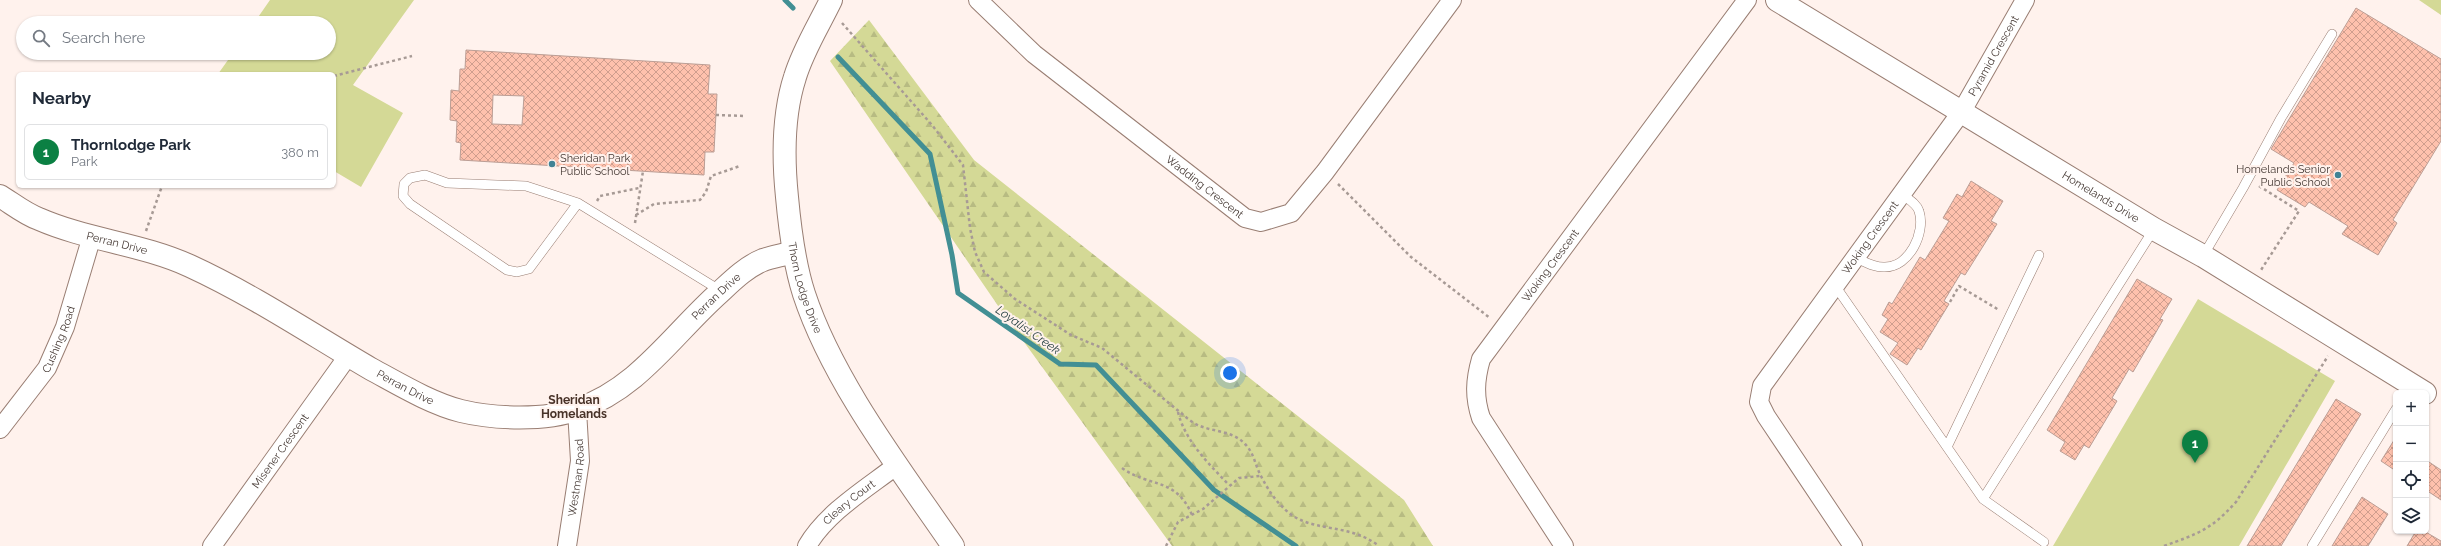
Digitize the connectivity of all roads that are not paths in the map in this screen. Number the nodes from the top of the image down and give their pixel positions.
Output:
1 (978, 0) edge
2 (1452, 0) edge
3 (1747, 0) edge
4 (1776, 0) edge
5 (2025, 0) edge
6 (829, 3) edge
7 (2332, 34) dead end
8 (1962, 111) junction
9 (1902, 194) junction
10 (0, 196) edge
11 (578, 203) junction
12 (2154, 229) junction
13 (92, 236) junction
14 (793, 252) junction
15 (2039, 255) dead end
16 (2203, 256) junction
17 (1856, 258) junction
18 (1836, 286) junction
19 (721, 291) junction
20 (348, 356) junction
21 (2415, 390) edge
22 (2429, 397) edge
23 (2441, 403) edge
24 (577, 410) junction
25 (2393, 414) edge
26 (0, 429) edge
27 (1947, 447) junction
28 (897, 465) junction
29 (1983, 499) junction
30 (2044, 542) dead end
31 (212, 546) edge
32 (567, 546) edge
33 (807, 546) edge
34 (953, 546) edge
35 (1564, 546) edge
36 (1853, 546) edge
37 (2312, 546) edge

1 - 2 street, Wadding Crescent
3 - 35 street, Woking Crescent
4 - 8 street, Homelands Drive
5 - 8 street, Pyramid Crescent
6 - 14 street, Thorn Lodge Drive
7 - 16 lane
8 - 9 street, Woking Crescent
8 - 12 street, Homelands Drive
9 - 17 street, Woking Crescent
9 - 17 lane
10 - 13 street, Perran Drive
11 - 11 lane
11 - 19 lane
12 - 16 street, Homelands Drive
12 - 29 lane
13 - 20 street, Perran Drive
13 - 26 street, Cushing Road
14 - 19 street, Perran Drive
14 - 28 street, Thorn Lodge Drive
15 - 27 lane
16 - 21 street, Homelands Drive
17 - 18 street, Woking Crescent
18 - 27 lane
18 - 36 street, Woking Crescent
19 - 24 street, Perran Drive
20 - 24 street, Perran Drive
20 - 31 street, Misener Crescent
22 - 23 street, Homelands Drive
24 - 32 street, Westman Road
25 - 37 lane
27 - 29 lane
28 - 33 street, Cleary Court
28 - 34 street, Thorn Lodge Drive
29 - 30 lane

